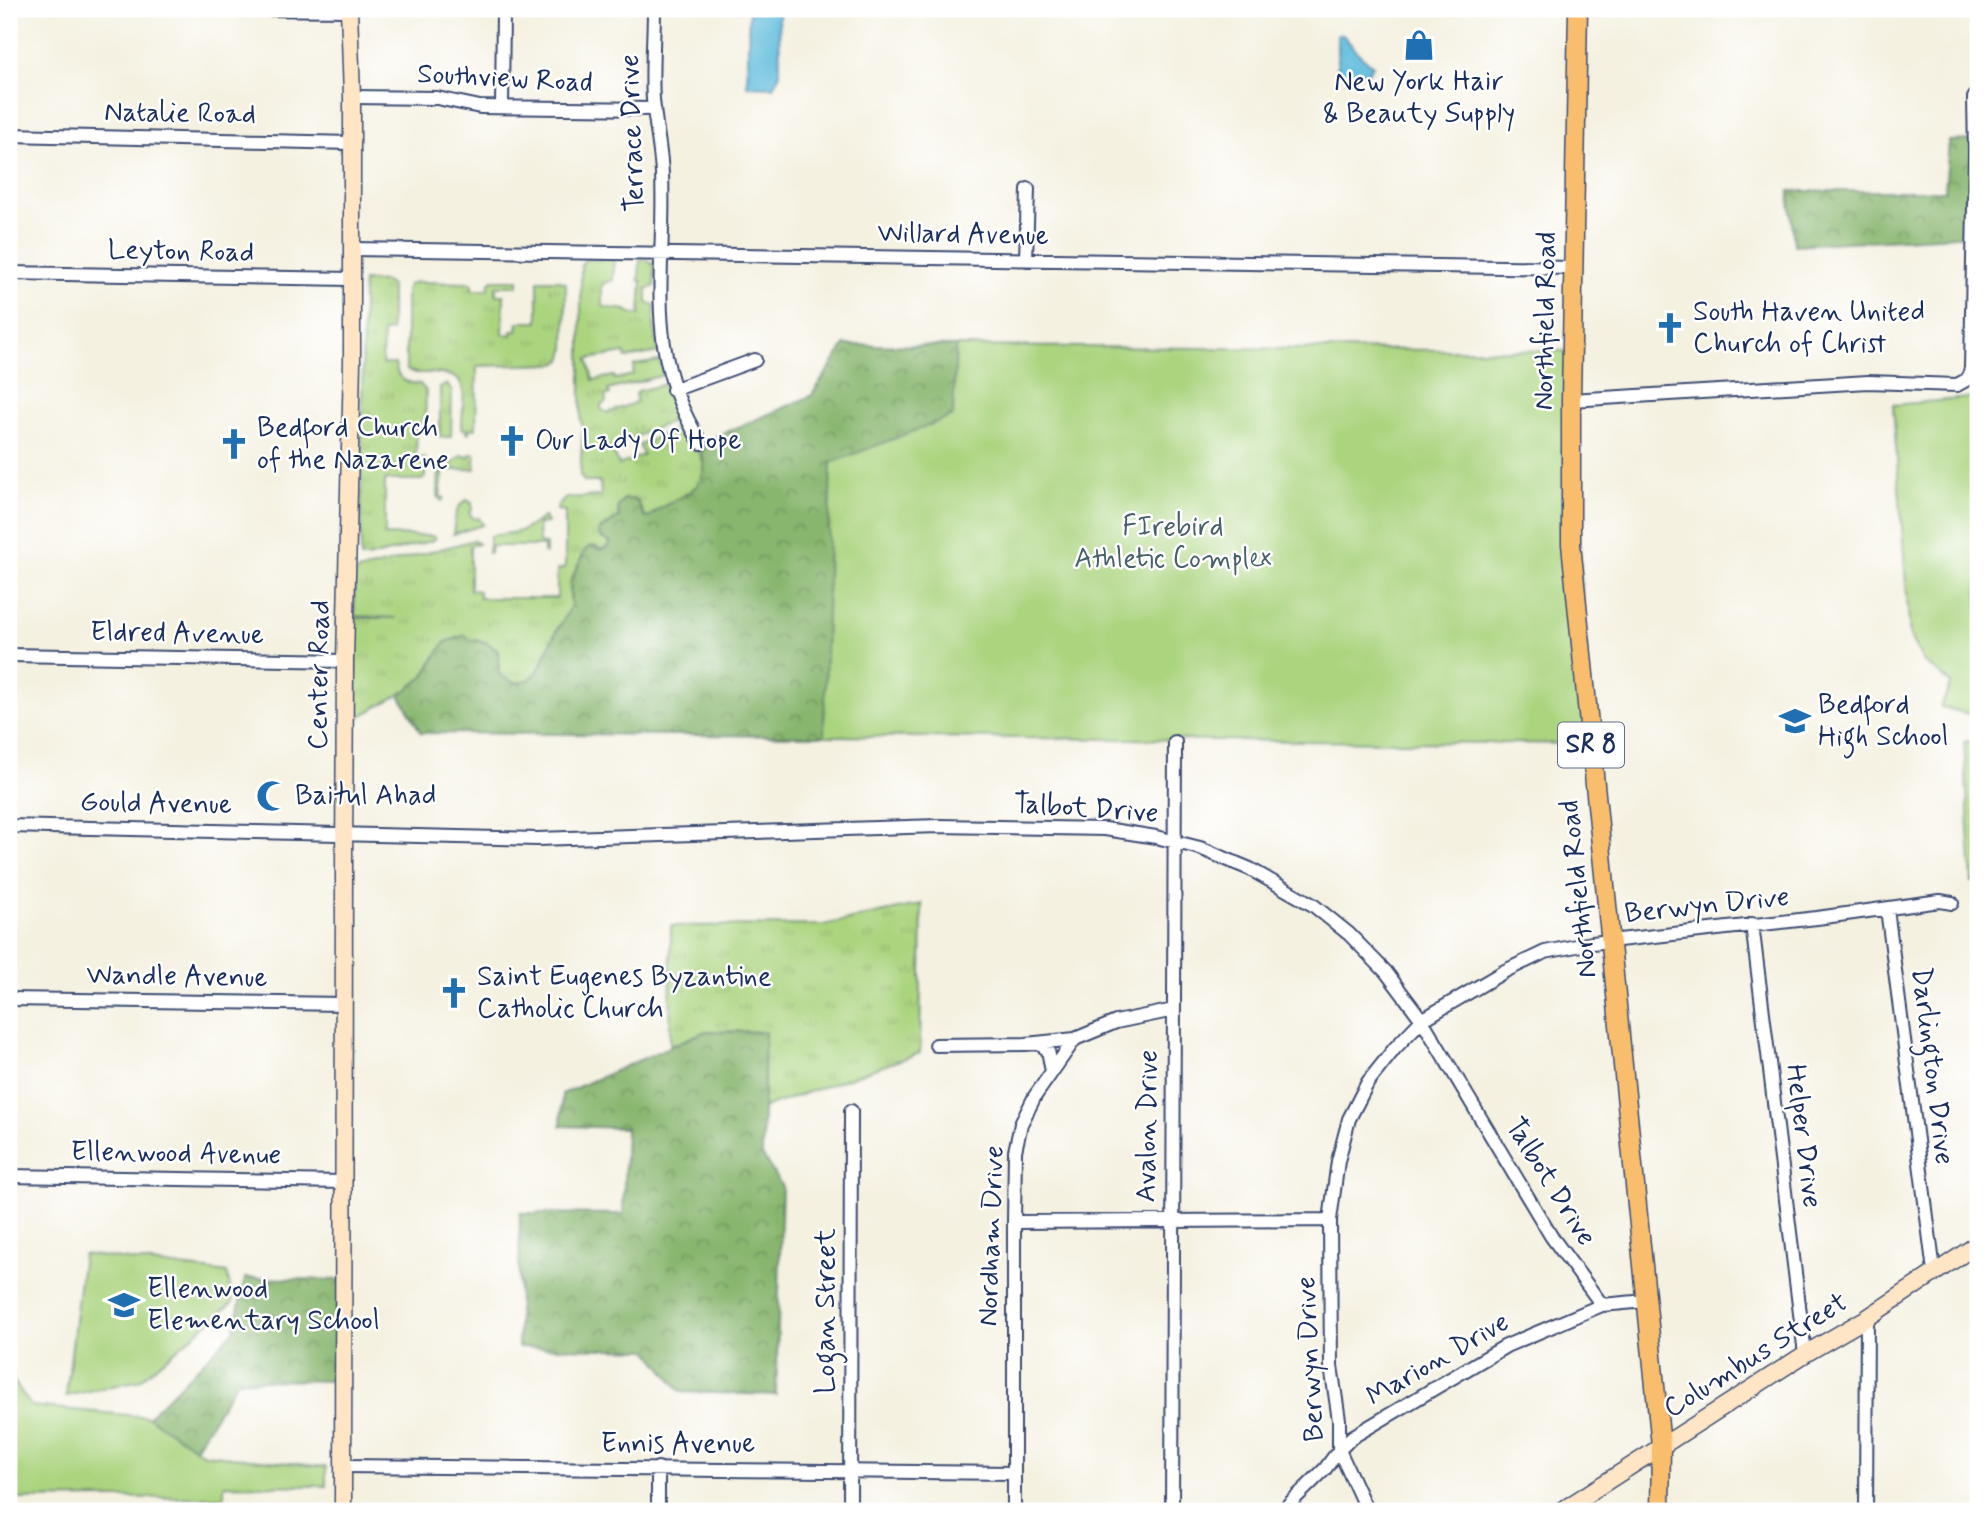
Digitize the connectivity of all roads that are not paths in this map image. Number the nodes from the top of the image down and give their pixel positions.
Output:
1 (254, 9) edge
2 (349, 9) edge
3 (503, 9) edge
4 (654, 9) edge
5 (1578, 9) edge
6 (1978, 92) edge
7 (352, 97) junction
8 (502, 107) junction
9 (654, 109) junction
10 (9, 135) edge
11 (351, 143) junction
12 (1977, 150) edge
13 (1028, 188) dead end
14 (352, 248) junction
15 (660, 255) junction
16 (1026, 260) junction
17 (1573, 268) junction
18 (9, 274) edge
19 (352, 279) junction
20 (755, 360) dead end
21 (674, 390) junction
22 (1570, 400) junction
23 (701, 443) dead end
24 (9, 655) edge
25 (345, 661) junction
26 (1175, 742) dead end
27 (9, 826) edge
28 (344, 833) junction
29 (1174, 841) junction
30 (1952, 903) dead end
31 (1887, 909) junction
32 (1752, 924) junction
33 (1611, 941) junction
34 (9, 999) edge
35 (343, 1004) junction
36 (1174, 1010) junction
37 (1422, 1020) junction
38 (1075, 1039) junction
39 (1038, 1043) junction
40 (936, 1045) dead end
41 (1052, 1072) junction
42 (850, 1111) dead end
43 (9, 1176) edge
44 (343, 1182) junction
45 (1171, 1220) junction
46 (1330, 1220) junction
47 (1014, 1222) junction
48 (1978, 1244) edge
49 (1934, 1271) junction
50 (1646, 1301) junction
51 (1602, 1306) junction
52 (1867, 1318) junction
53 (1805, 1354) junction
54 (1661, 1446) junction
55 (1339, 1450) junction
56 (343, 1466) junction
57 (658, 1468) junction
58 (850, 1471) junction
59 (1013, 1473) junction
60 (343, 1511) edge
61 (659, 1511) edge
62 (850, 1511) edge
63 (1014, 1511) edge
64 (1172, 1511) edge
65 (1282, 1511) edge
66 (1367, 1511) edge
67 (1561, 1511) edge
68 (1660, 1511) edge
69 (1866, 1511) edge

1 - 2 street
2 - 7 main road, Center Road
3 - 8 street
4 - 9 street, Terrace Drive
5 - 17 main road, Northfield Road / SR 8
6 - 12 street
7 - 8 street, Southview Road
7 - 11 main road, Center Road
8 - 9 street, Southview Road
9 - 15 street, Terrace Drive
10 - 11 street, Natalie Road
11 - 14 main road, Center Road
12 - 22 street
13 - 16 street
14 - 15 street, Willard Avenue
14 - 19 main road, Center Road
15 - 16 street, Willard Avenue
15 - 21 street, Terrace Drive
16 - 17 street, Willard Avenue
17 - 22 main road, Northfield Road / SR 8
18 - 19 street, Leyton Road
19 - 25 main road, Center Road
20 - 21 street
21 - 23 street, Terrace Drive
22 - 33 main road, Northfield Road / SR 8
24 - 25 street, Eldred Avenue
25 - 28 main road, Center Road
26 - 29 street, Avalon Drive
27 - 28 street, Gould Avenue
28 - 29 street, Talbot Drive
28 - 35 main road, Center Road
29 - 36 street, Avalon Drive
29 - 37 street, Talbot Drive
30 - 31 street, Berwyn Drive
31 - 32 street, Berwyn Drive
31 - 49 street, Darlington Drive
32 - 33 street, Berwyn Drive
32 - 53 street, Helper Drive
33 - 37 street, Berwyn Drive
33 - 50 main road, Northfield Road / SR 8
34 - 35 street, Wandle Avenue
35 - 44 main road, Center Road
36 - 38 street
36 - 45 street, Avalon Drive
37 - 46 street, Berwyn Drive
37 - 51 street, Talbot Drive
38 - 39 street
38 - 41 street, Nordham Drive
39 - 40 street
39 - 41 street
41 - 47 street, Nordham Drive
42 - 58 street, Logan Street
43 - 44 street, Ellenwood Avenue
44 - 56 main road, Center Road
45 - 46 street
45 - 47 street
45 - 64 street, Avalon Drive
46 - 55 street, Berwyn Drive
47 - 59 street, Nordham Drive
48 - 49 main road, Columbus Street
49 - 52 main road, Columbus Street
50 - 51 street, Marion Drive
50 - 54 main road, Northfield Road / SR 8
51 - 55 street, Marion Drive
52 - 53 main road, Columbus Street
52 - 69 street
53 - 54 main road, Columbus Street
54 - 67 main road, Columbus Street
54 - 68 main road, Northfield Road / SR 8
55 - 65 street, Marion Drive
55 - 66 street, Berwyn Drive
56 - 57 street, Ennis Avenue
56 - 60 main road, Center Road
57 - 58 street, Ennis Avenue
57 - 61 street
58 - 59 street, Ennis Avenue
58 - 62 street, Logan Street
59 - 63 street, Nordham Drive

